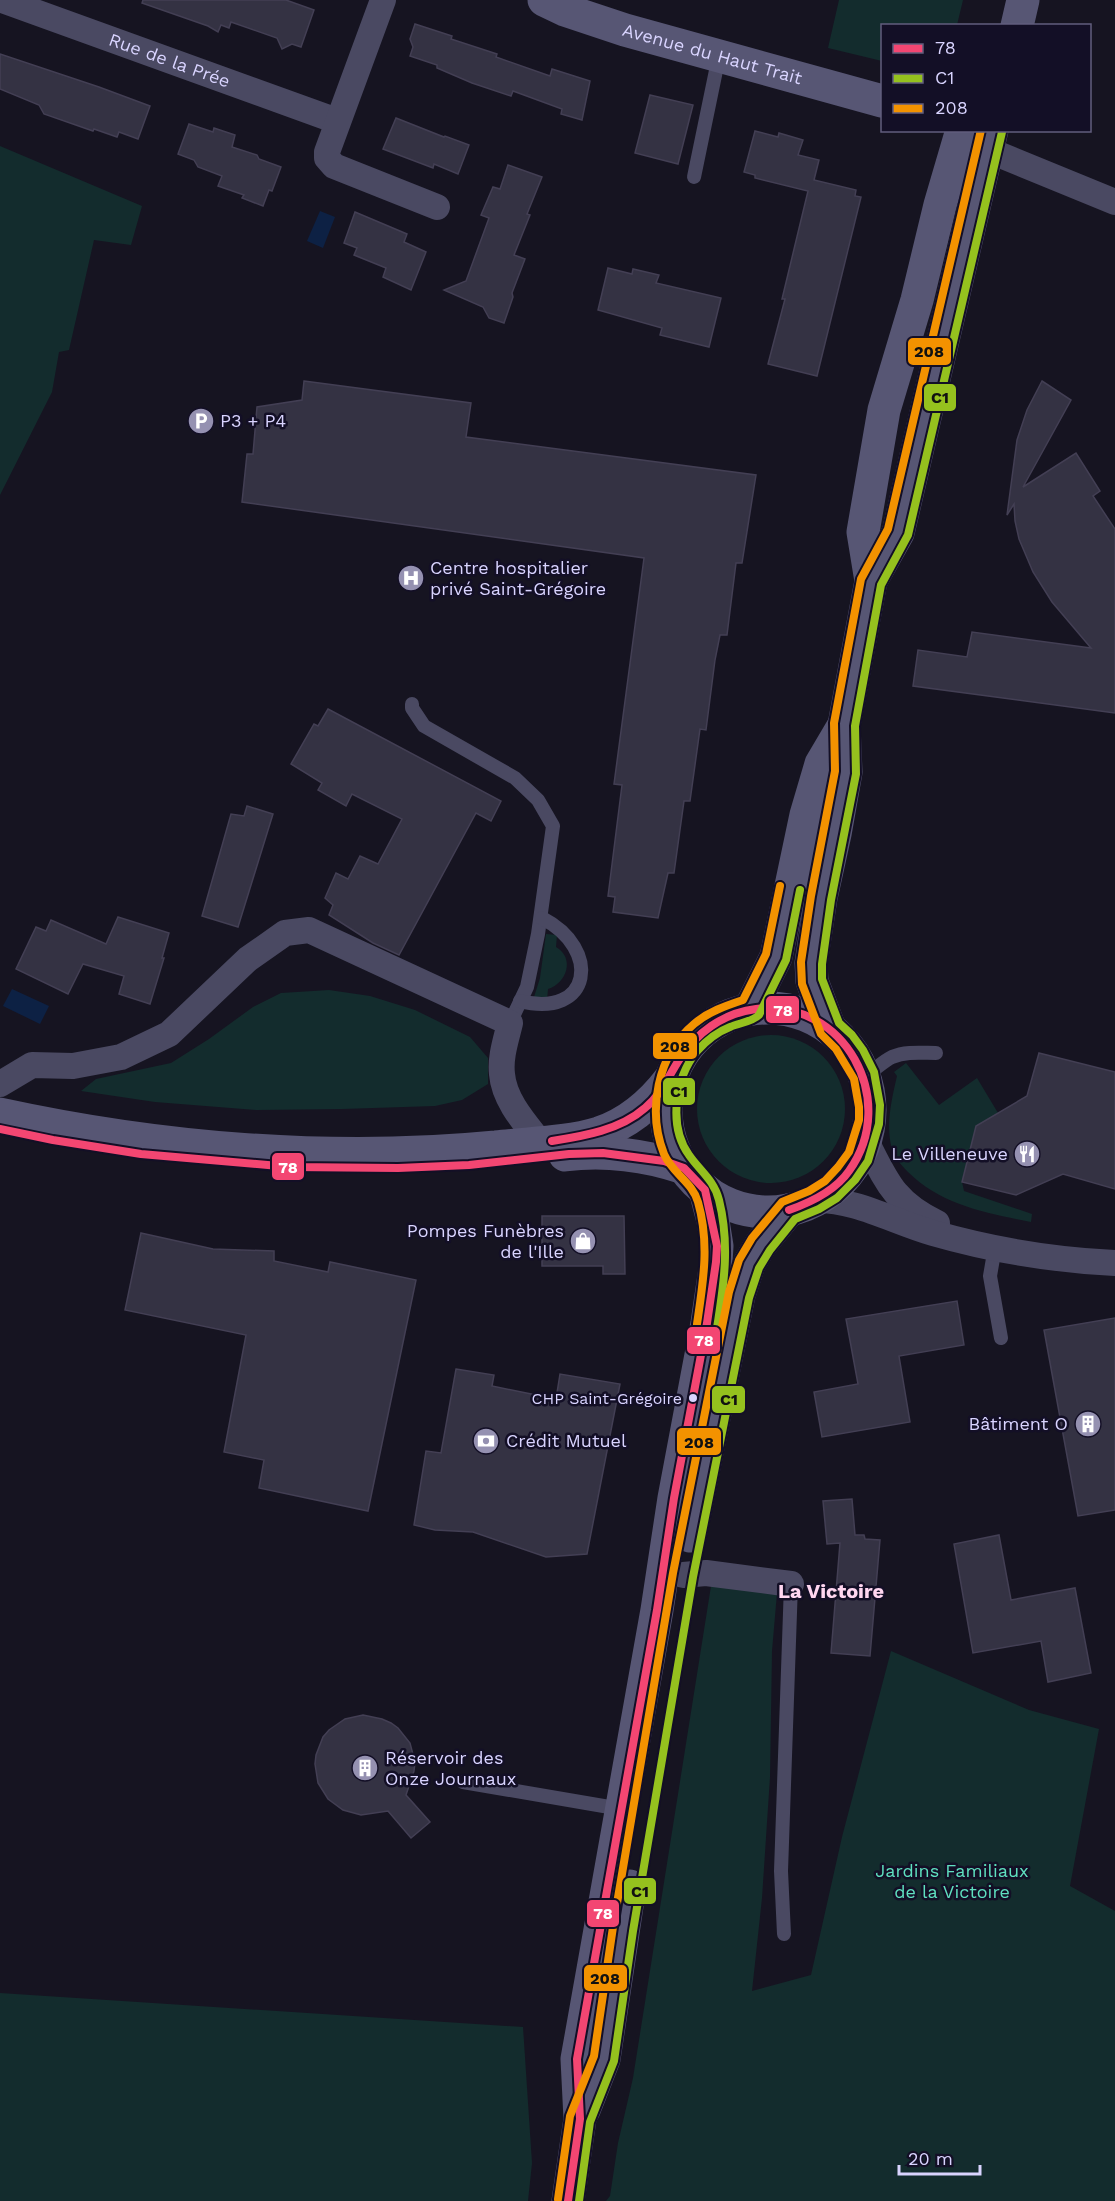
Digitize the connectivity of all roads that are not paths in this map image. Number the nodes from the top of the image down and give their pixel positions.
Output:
1 (2, 0) edge
2 (383, 0) edge
3 (543, 0) edge
4 (1002, 0) edge
5 (1023, 0) edge
6 (996, 24) edge
7 (1017, 24) edge
8 (720, 56) junction
9 (881, 101) edge
10 (337, 121) junction
11 (975, 137) edge
12 (694, 177) dead end
13 (1115, 202) edge
14 (437, 207) dead end
15 (412, 704) dead end
16 (844, 725) junction
17 (542, 918) junction
18 (750, 1009) junction
19 (515, 1012) junction
20 (830, 1029) junction
21 (936, 1053) dead end
22 (864, 1076) junction
23 (670, 1079) junction
24 (0, 1084) edge
25 (0, 1114) edge
26 (0, 1129) edge
27 (865, 1139) junction
28 (540, 1142) junction
29 (694, 1179) junction
30 (801, 1205) junction
31 (993, 1247) junction
32 (1115, 1263) edge
33 (1001, 1338) dead end
34 (694, 1574) junction
35 (790, 1584) joint
36 (463, 1782) dead end
37 (621, 1809) junction
38 (783, 1934) dead end
39 (580, 2120) junction
40 (568, 2201) edge

1 - 10 street, Rue de la Prée
2 - 10 street
3 - 8 main road, Avenue du Haut Trait
4 - 6 main road
5 - 7 main road
8 - 9 main road, Avenue du Haut Trait
8 - 12 lane
10 - 14 street
11 - 13 street
11 - 16 main road
15 - 17 lane
16 - 18 main road
16 - 20 main road
17 - 19 lane
17 - 19 lane
18 - 20 main road
18 - 23 main road
19 - 24 street
19 - 28 street
20 - 22 main road
21 - 22 lane
22 - 27 main road
23 - 28 main road
23 - 29 main road
25 - 28 main road
26 - 29 main road
27 - 30 main road
27 - 31 street
29 - 30 main road
29 - 37 main road
30 - 31 street
30 - 34 main road
31 - 32 street
31 - 33 lane
34 - 35 street
34 - 39 main road
35 - 38 lane
36 - 37 lane
37 - 39 main road
39 - 40 main road

